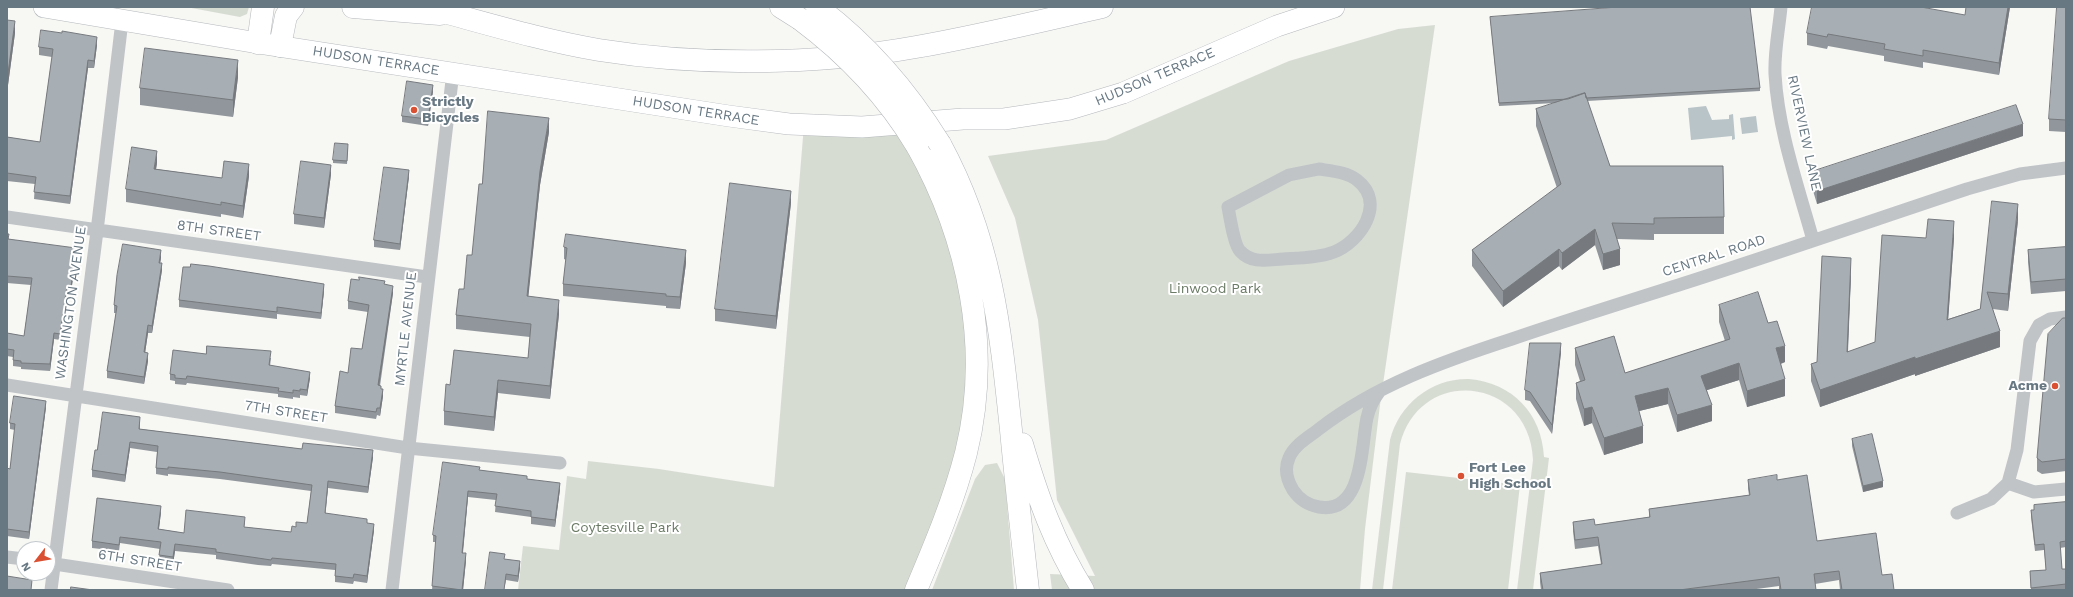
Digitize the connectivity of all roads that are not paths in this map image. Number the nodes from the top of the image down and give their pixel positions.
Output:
1 (44, 7) edge
2 (263, 7) edge
3 (292, 7) edge
4 (353, 7) edge
5 (425, 7) edge
6 (782, 7) edge
7 (1102, 7) edge
8 (1334, 7) edge
9 (1781, 7) edge
10 (809, 13) edge
11 (459, 16) junction
12 (122, 21) junction
13 (258, 43) junction
14 (280, 46) junction
15 (453, 72) junction
16 (2066, 168) edge
17 (7, 217) edge
18 (97, 230) junction
19 (1812, 240) junction
20 (1247, 258) joint
21 (427, 277) junction
22 (2066, 317) edge
23 (7, 385) edge
24 (1007, 389) junction
25 (1379, 392) junction
26 (75, 396) junction
27 (408, 448) junction
28 (560, 463) dead end
29 (2008, 483) junction
30 (2066, 489) edge
31 (1957, 513) dead end
32 (54, 541) edge
33 (56, 564) edge
34 (228, 590) edge
35 (392, 590) edge
36 (916, 590) edge
37 (1028, 590) edge
38 (1084, 590) edge

1 - 12 main road, HUDSON TERRACE
2 - 13 highway
3 - 14 highway
4 - 11 highway
5 - 11 highway
6 - 10 highway
7 - 11 highway
8 - 15 main road, HUDSON TERRACE
9 - 19 street, RIVERVIEW LANE
10 - 24 highway, bridge
10 - 36 highway, bridge
12 - 13 main road, HUDSON TERRACE
12 - 18 street, WASHINGTON AVENUE
13 - 14 main road, HUDSON TERRACE
14 - 15 main road, HUDSON TERRACE
15 - 21 street, MYRTLE AVENUE
16 - 19 street, CENTRAL ROAD
17 - 18 street, 8TH STREET
18 - 21 street, 8TH STREET
18 - 26 street, WASHINGTON AVENUE
19 - 25 street, CENTRAL ROAD
20 - 20 street
21 - 27 street, MYRTLE AVENUE
22 - 29 street
23 - 26 street, 7TH STREET
24 - 37 highway
24 - 38 highway
25 - 25 street, CENTRAL ROAD
26 - 27 street, 7TH STREET
26 - 32 street, WASHINGTON AVENUE
27 - 28 street, 7TH STREET
27 - 35 street, MYRTLE AVENUE
29 - 30 street
29 - 31 street
33 - 34 street, 6TH STREET

